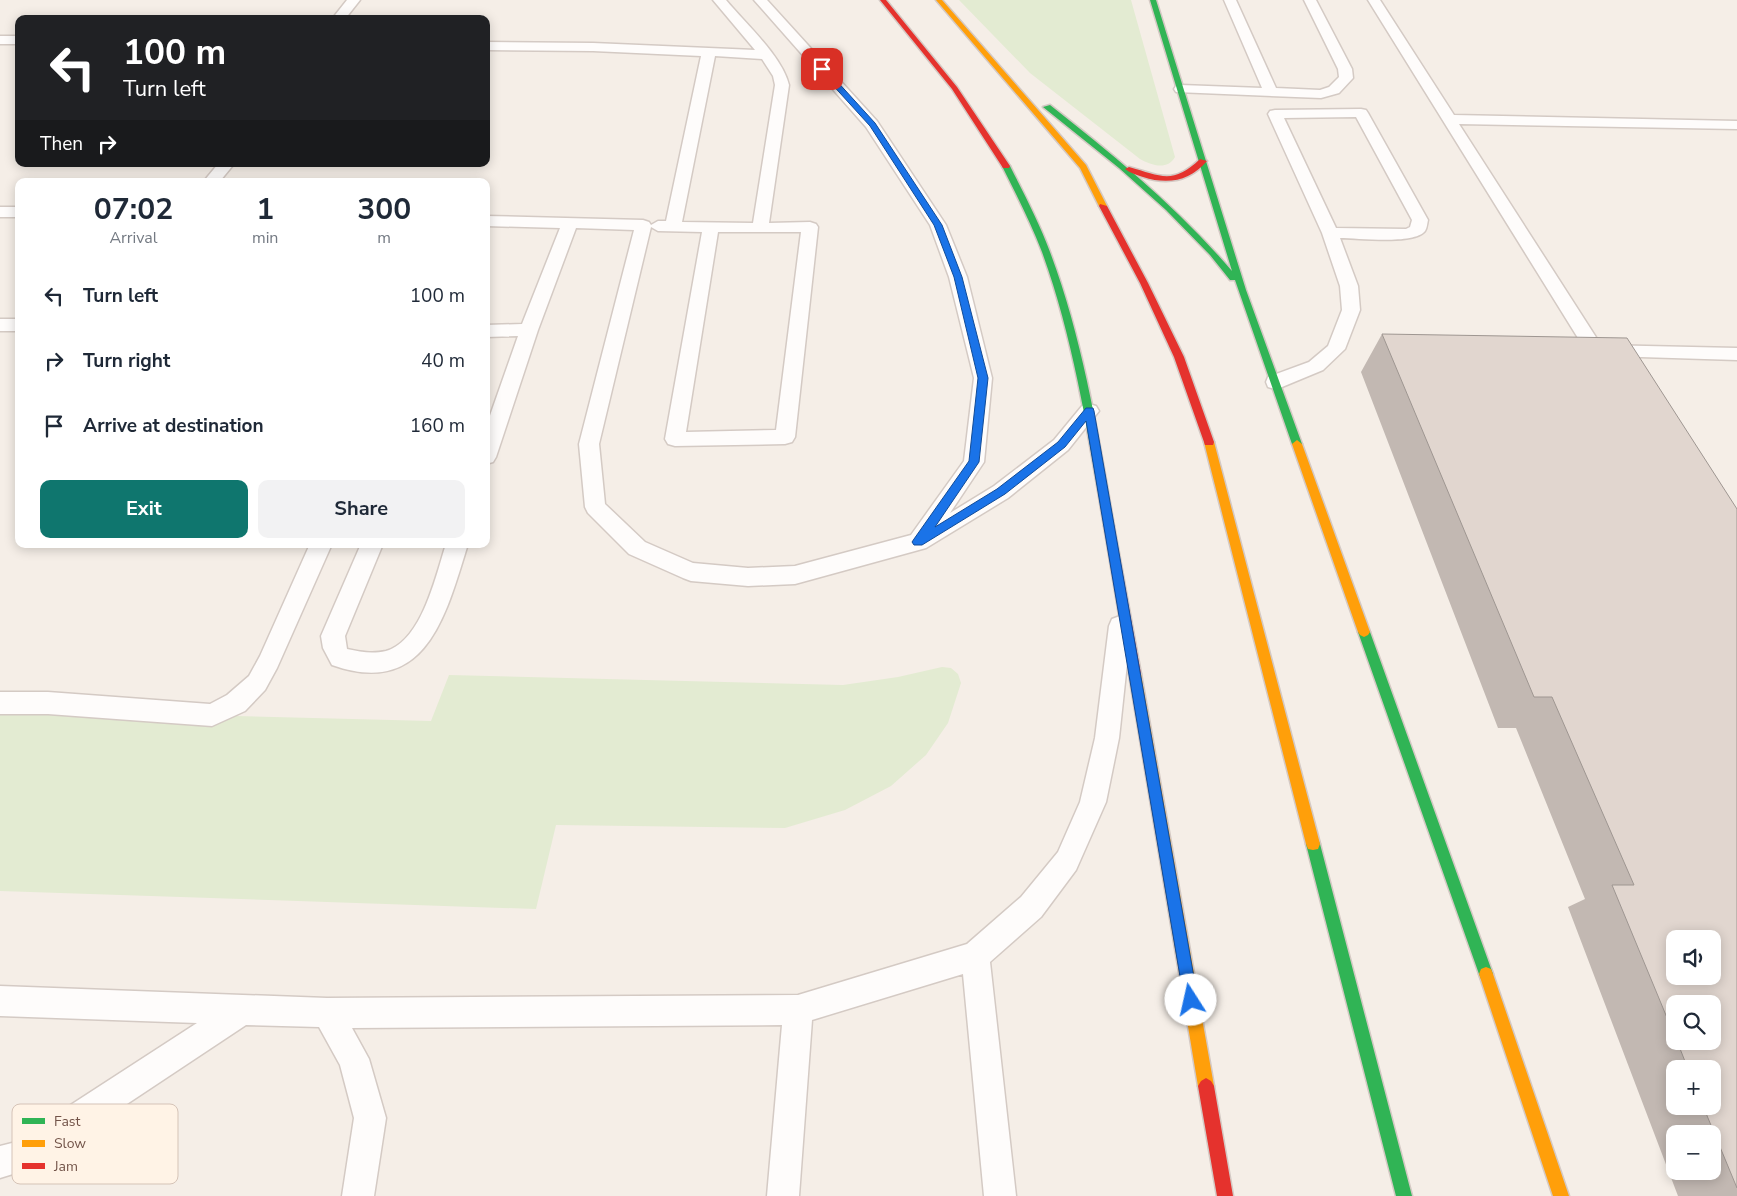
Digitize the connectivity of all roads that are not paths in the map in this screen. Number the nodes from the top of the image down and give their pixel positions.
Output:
1 (354, 0) edge
2 (719, 0) edge
3 (760, 0) edge
4 (883, 0) edge
5 (939, 0) edge
6 (1153, 0) edge
7 (1230, 0) edge
8 (1310, 0) edge
9 (1374, 0) edge
10 (341, 15) edge
11 (0, 40) edge
12 (15, 40) edge
13 (490, 46) edge
14 (708, 52) junction
15 (766, 55) junction
16 (1000, 71) junction
17 (1181, 89) junction
18 (1271, 93) junction
19 (1451, 119) junction
20 (1737, 125) edge
21 (1203, 161) junction
22 (224, 167) edge
23 (1124, 167) junction
24 (214, 178) edge
25 (0, 212) edge
26 (15, 212) edge
27 (490, 221) edge
28 (570, 224) junction
29 (643, 225) junction
30 (673, 226) junction
31 (711, 227) junction
32 (760, 228) junction
33 (1330, 233) junction
34 (1242, 290) junction
35 (0, 325) edge
36 (15, 325) edge
37 (529, 330) junction
38 (490, 331) edge
39 (1595, 350) junction
40 (1737, 354) edge
41 (1610, 376) edge
42 (1275, 382) junction
43 (1089, 411) junction
44 (490, 445) edge
45 (918, 542) junction
46 (319, 548) edge
47 (370, 548) edge
48 (456, 548) edge
49 (1123, 606) junction
50 (0, 703) edge
51 (975, 956) junction
52 (0, 1001) edge
53 (240, 1010) junction
54 (798, 1010) junction
55 (327, 1013) junction
56 (99, 1104) edge
57 (358, 1196) edge
58 (783, 1196) edge
59 (1000, 1196) edge
60 (1225, 1196) edge
61 (1404, 1196) edge
62 (1561, 1196) edge

1 - 10 lane
2 - 15 lane
3 - 45 lane
4 - 43 main road
5 - 16 main road
6 - 17 main road
7 - 18 lane
8 - 18 lane
9 - 19 lane
11 - 12 lane
13 - 14 lane
14 - 15 lane
14 - 30 lane
15 - 32 lane
16 - 23 main road
16 - 61 main road
17 - 18 lane
17 - 21 main road
19 - 20 lane
19 - 39 lane
21 - 23 main road
21 - 34 main road
22 - 24 lane
23 - 34 main road
25 - 26 lane
27 - 28 lane
28 - 29 lane
28 - 37 lane
29 - 30 lane
29 - 45 lane
30 - 31 lane
31 - 32 lane
31 - 32 lane
33 - 33 lane
33 - 42 lane
34 - 42 main road
35 - 36 lane
37 - 38 lane
37 - 44 lane
39 - 40 lane
39 - 41 lane
42 - 62 main road
43 - 45 lane
43 - 49 main road
46 - 50 lane
47 - 48 lane
49 - 51 lane
49 - 60 main road
51 - 54 lane
51 - 59 lane
52 - 53 lane
53 - 55 lane
53 - 56 lane
54 - 55 lane
54 - 58 lane
55 - 57 lane

